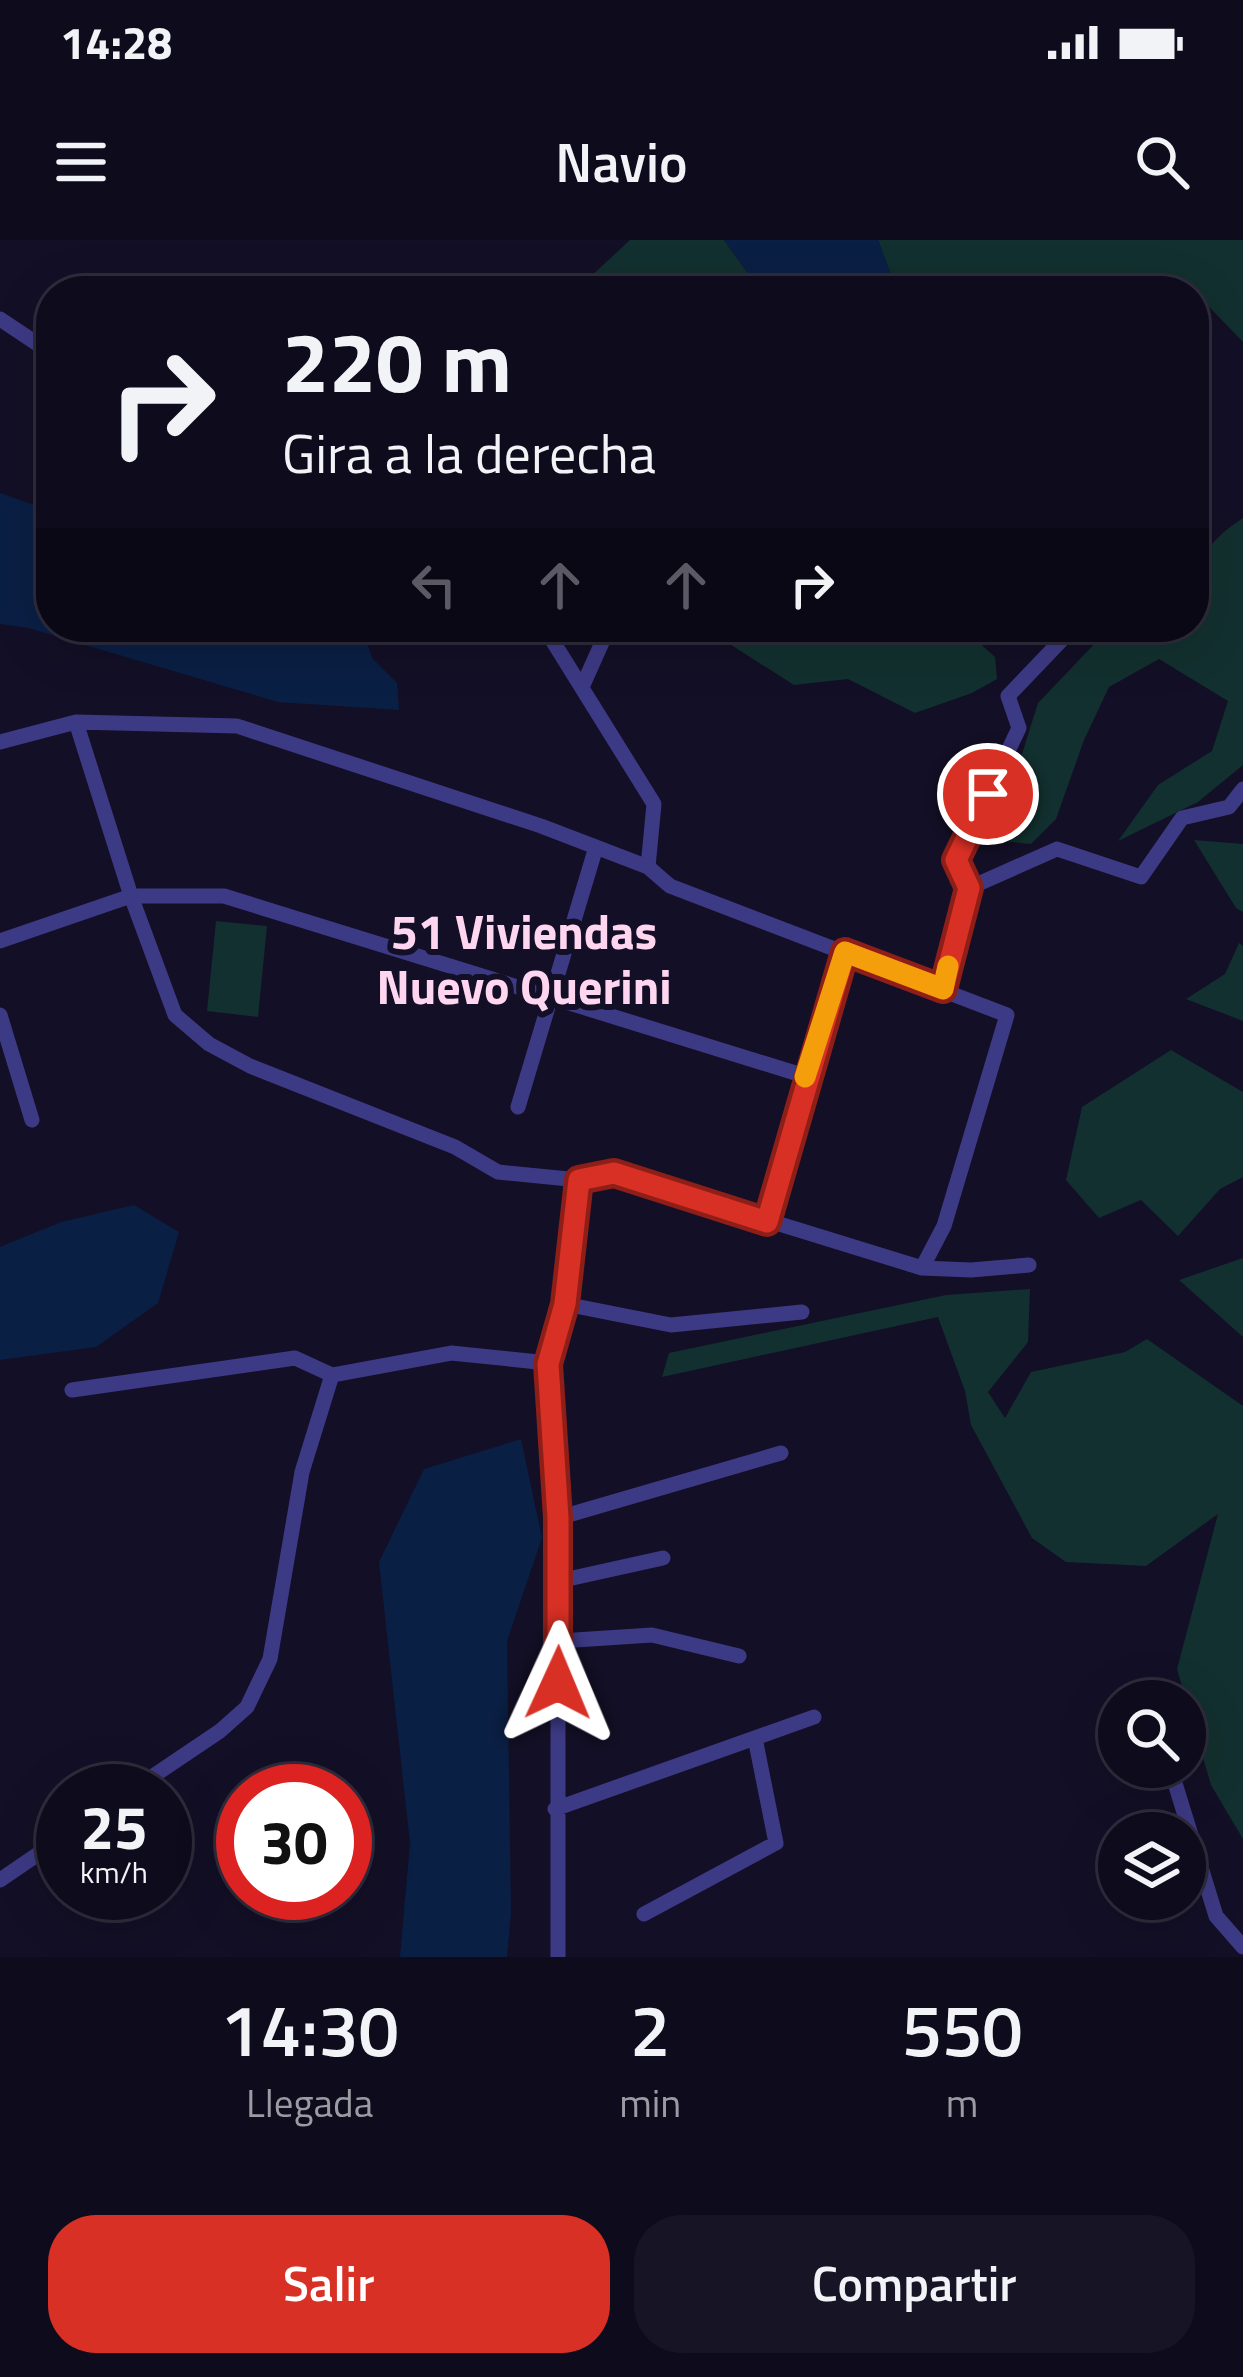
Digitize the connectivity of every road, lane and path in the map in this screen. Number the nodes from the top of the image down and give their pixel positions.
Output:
1 (0, 320) edge
2 (36, 343) edge
3 (554, 642) edge
4 (602, 642) edge
5 (1060, 642) edge
6 (583, 685) junction
7 (76, 722) junction
8 (0, 742) edge
9 (1243, 788) edge
10 (596, 847) junction
11 (648, 867) junction
12 (969, 888) junction
13 (131, 896) junction
14 (0, 941) edge
15 (845, 952) junction
16 (943, 989) junction
17 (555, 997) junction
18 (0, 1015) edge
19 (805, 1076) junction
20 (518, 1107) dead end
21 (32, 1120) dead end
22 (579, 1180) junction
23 (767, 1222) junction
24 (1029, 1264) dead end
25 (922, 1268) junction
26 (565, 1304) junction
27 (802, 1312) dead end
28 (548, 1364) junction
29 (332, 1375) junction
30 (72, 1390) dead end
31 (781, 1453) dead end
32 (558, 1518) junction
33 (663, 1558) dead end
34 (559, 1582) junction
35 (560, 1641) junction
36 (740, 1656) dead end
37 (814, 1718) dead end
38 (755, 1738) junction
39 (171, 1764) edge
40 (1176, 1788) edge
41 (555, 1809) junction
42 (36, 1855) edge
43 (0, 1880) edge
44 (644, 1914) dead end
45 (1243, 1947) edge
46 (558, 1957) edge

1 - 2 street
3 - 6 street
4 - 6 street
5 - 12 street
6 - 11 street
7 - 8 street
7 - 10 street
7 - 13 street
9 - 12 street
10 - 11 street
10 - 17 street
11 - 15 street
12 - 16 street
13 - 14 street
13 - 17 street
13 - 22 street
15 - 16 street
15 - 19 street
16 - 25 street
17 - 19 street
17 - 20 street
18 - 21 street
19 - 23 street
22 - 23 street
22 - 26 street
23 - 25 street
24 - 25 street
26 - 27 street
26 - 28 street
28 - 29 street
28 - 32 street
29 - 30 street
29 - 39 street
31 - 32 street
32 - 34 street
33 - 34 street
34 - 35 street
35 - 36 street
35 - 41 street
37 - 38 street
38 - 41 street
38 - 44 street
40 - 45 street
41 - 46 street
42 - 43 street

